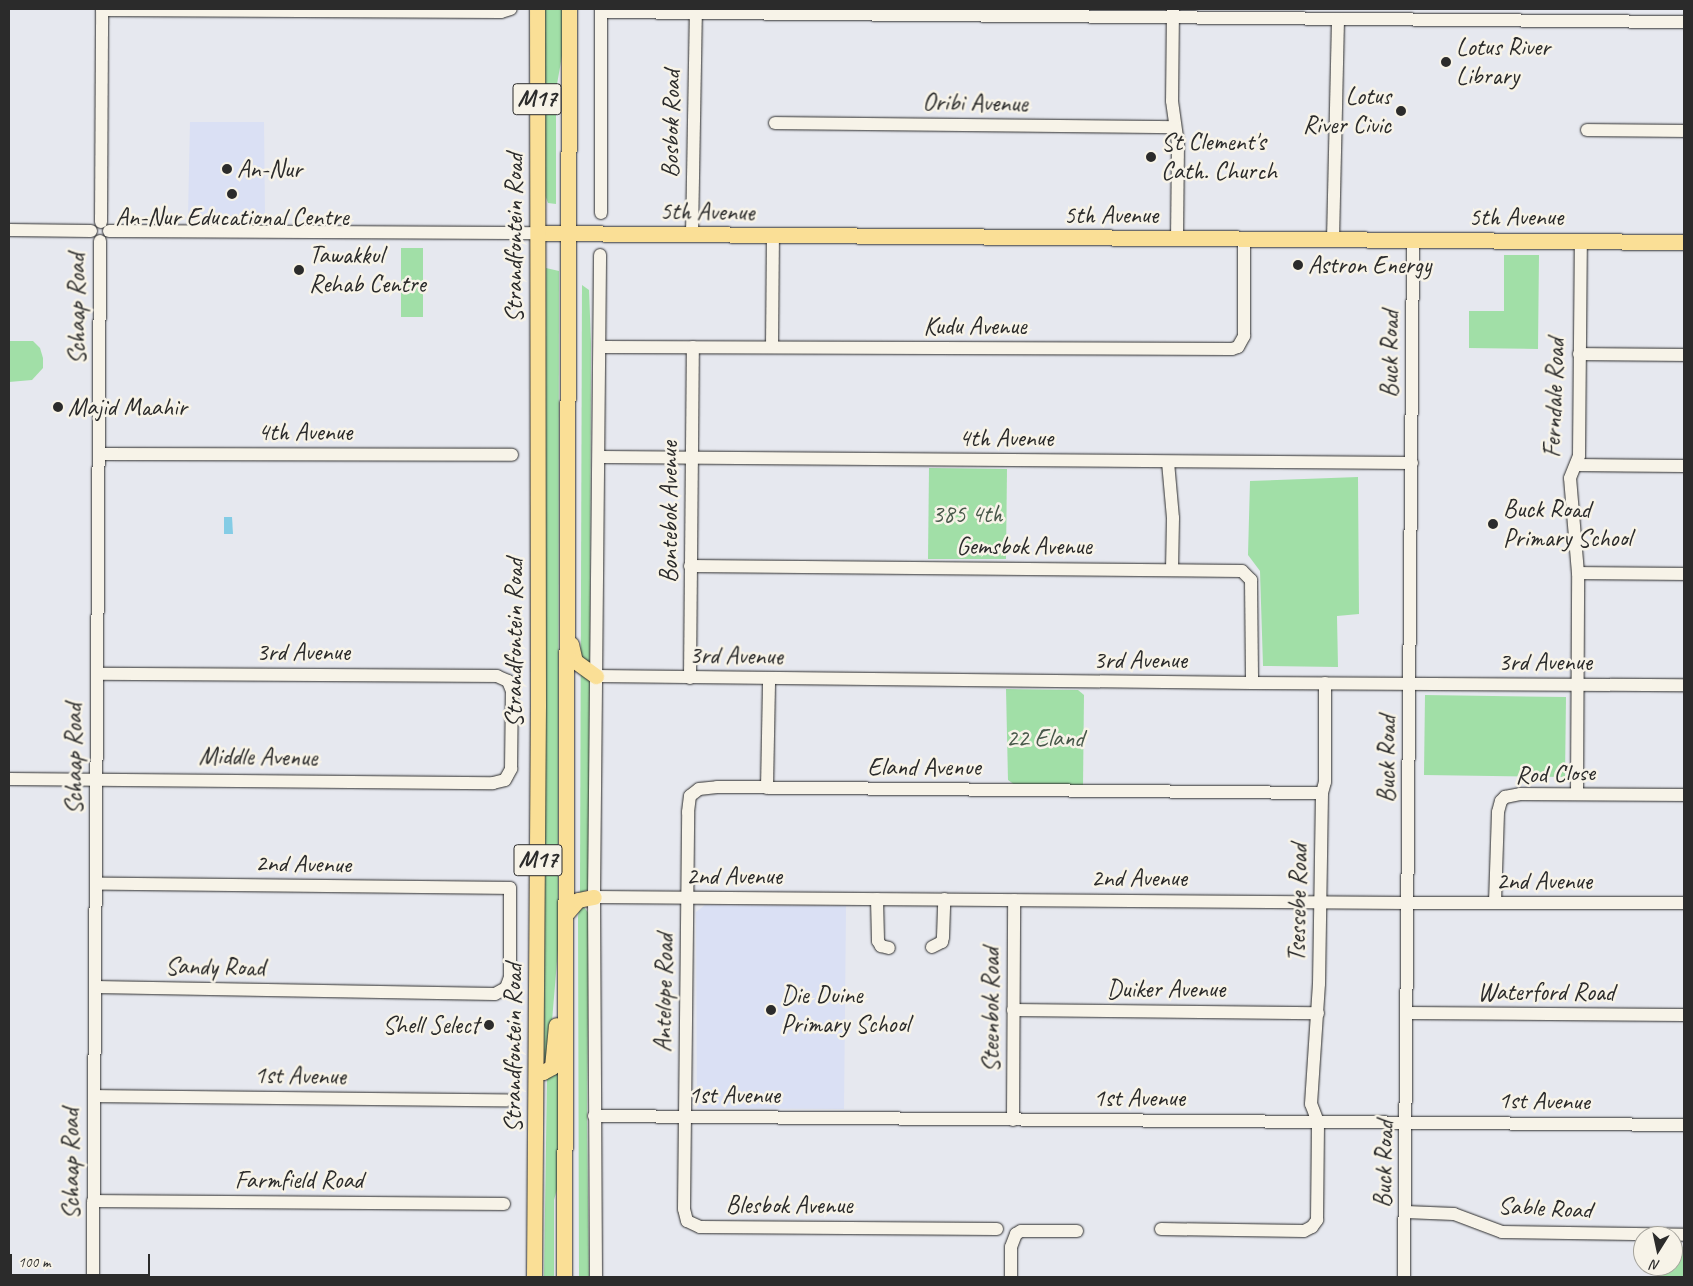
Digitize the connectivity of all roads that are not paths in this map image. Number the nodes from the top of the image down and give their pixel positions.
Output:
1 (102, 9) edge
2 (511, 9) edge
3 (536, 9) edge
4 (569, 9) edge
5 (601, 10) edge
6 (696, 11) edge
7 (1173, 13) edge
8 (1414, 14) edge
9 (1338, 19) junction
10 (1684, 22) edge
11 (775, 124) dead end
12 (1175, 127) junction
13 (1587, 130) dead end
14 (1684, 132) edge
15 (601, 213) dead end
16 (105, 226) junction
17 (9, 230) edge
18 (91, 231) junction
19 (538, 233) junction
20 (567, 234) junction
21 (692, 235) junction
22 (774, 236) junction
23 (1177, 239) junction
24 (1244, 239) junction
25 (1333, 240) junction
26 (100, 241) junction
27 (1413, 241) junction
28 (1581, 242) junction
29 (1684, 242) edge
30 (600, 255) dead end
31 (600, 347) junction
32 (693, 347) junction
33 (772, 347) junction
34 (1579, 354) junction
35 (1684, 355) edge
36 (99, 454) junction
37 (512, 455) dead end
38 (600, 457) junction
39 (691, 458) junction
40 (1168, 462) junction
41 (1412, 463) junction
42 (1577, 466) junction
43 (1684, 466) edge
44 (690, 566) junction
45 (1172, 570) junction
46 (1578, 573) junction
47 (1684, 574) edge
48 (566, 625) junction
49 (97, 674) junction
50 (596, 676) junction
51 (690, 678) junction
52 (768, 679) junction
53 (1252, 683) junction
54 (1325, 683) junction
55 (1410, 684) junction
56 (1577, 685) junction
57 (1684, 685) edge
58 (9, 778) edge
59 (96, 778) junction
60 (506, 780) joint
61 (767, 788) junction
62 (1322, 793) junction
63 (1577, 794) junction
64 (1684, 795) edge
65 (96, 884) junction
66 (510, 888) joint
67 (594, 897) junction
68 (687, 898) junction
69 (877, 899) junction
70 (944, 899) junction
71 (1014, 900) junction
72 (1320, 902) junction
73 (1408, 903) junction
74 (1495, 903) junction
75 (1684, 903) edge
76 (565, 915) junction
77 (565, 932) junction
78 (932, 947) dead end
79 (889, 948) dead end
80 (94, 987) junction
81 (1013, 1010) junction
82 (1318, 1013) junction
83 (1407, 1014) junction
84 (1684, 1015) edge
85 (537, 1071) junction
86 (94, 1096) junction
87 (507, 1100) dead end
88 (594, 1116) junction
89 (685, 1118) junction
90 (1013, 1120) junction
91 (1318, 1122) junction
92 (1407, 1122) junction
93 (1684, 1125) edge
94 (93, 1201) junction
95 (504, 1204) dead end
96 (1406, 1212) junction
97 (997, 1229) dead end
98 (1161, 1229) dead end
99 (1077, 1231) dead end
100 (1684, 1235) edge
101 (93, 1277) edge
102 (534, 1277) edge
103 (564, 1277) edge
104 (596, 1277) edge
105 (1011, 1277) edge
106 (1404, 1277) edge

1 - 2 street
1 - 16 street, Schaap Road
3 - 19 main road, Strandfontein Road / M17
4 - 20 main road, Strandfontein Road / M17
5 - 6 street
5 - 15 street
6 - 7 street
6 - 21 street, Bosbok Road
7 - 9 street
7 - 12 street
8 - 9 street
8 - 10 street
9 - 25 street
11 - 12 street, Oribi Avenue
12 - 23 street
13 - 14 street
16 - 18 street
16 - 19 street
16 - 26 street
17 - 18 street
18 - 26 street
19 - 20 main road, 5th Avenue
19 - 85 main road, Strandfontein Road / M17
20 - 21 main road, 5th Avenue
20 - 48 main road, Strandfontein Road / M17
21 - 22 main road, 5th Avenue
22 - 23 main road, 5th Avenue
22 - 33 street
23 - 24 main road, 5th Avenue
24 - 25 main road, 5th Avenue
24 - 33 street, Kudu Avenue
25 - 27 main road, 5th Avenue
26 - 36 street, Schaap Road
27 - 28 main road, 5th Avenue
27 - 41 street, Buck Road
28 - 29 main road, 5th Avenue
28 - 34 street, Ferndale Road
30 - 31 street
31 - 32 street, Kudu Avenue
31 - 38 street
32 - 33 street, Kudu Avenue
32 - 39 street, Bontebok Avenue
34 - 35 street
34 - 42 street, Ferndale Road
36 - 37 street, 4th Avenue
36 - 49 street, Schaap Road
38 - 39 street, 4th Avenue
38 - 50 street
39 - 40 street, 4th Avenue
39 - 44 street, Bontebok Avenue
40 - 41 street, 4th Avenue
40 - 45 street
41 - 55 street, Buck Road
42 - 43 street
42 - 46 street, Ferndale Road
44 - 45 street, Gemsbok Avenue
44 - 51 street, Bontebok Avenue
45 - 53 street, Gemsbok Avenue
46 - 47 street
46 - 56 street, Ferndale Road
48 - 50 main road
48 - 76 main road, Strandfontein Road / M17
49 - 59 street, Schaap Road
49 - 60 street, 3rd Avenue
50 - 51 street, 3rd Avenue
50 - 67 street
51 - 52 street, 3rd Avenue
52 - 53 street, 3rd Avenue
52 - 61 street
53 - 54 street, 3rd Avenue
54 - 55 street, 3rd Avenue
54 - 62 street, Tsessebe Road
55 - 56 street, 3rd Avenue
55 - 73 street, Buck Road
56 - 57 street, 3rd Avenue
56 - 63 street, Ferndale Road
58 - 59 street, Middle Avenue
59 - 60 street, Middle Avenue
59 - 65 street, Schaap Road
61 - 62 street, Eland Avenue
61 - 68 street, Eland Avenue
62 - 72 street, Tsessebe Road
63 - 64 street, Rod Close
63 - 74 street, Rod Close
65 - 66 street, 2nd Avenue
65 - 80 street, Schaap Road
66 - 80 street, Sandy Road
67 - 68 street, 2nd Avenue
67 - 76 main road
67 - 88 street
68 - 69 street, 2nd Avenue
68 - 89 street, Antelope Road
69 - 70 street, 2nd Avenue
69 - 79 street
70 - 71 street, 2nd Avenue
70 - 78 street
71 - 72 street, 2nd Avenue
71 - 81 street, Steenbok Road
72 - 73 street, 2nd Avenue
72 - 82 street, Tsessebe Road
73 - 74 street, 2nd Avenue
73 - 83 street, Buck Road
74 - 75 street, 2nd Avenue
76 - 77 main road, Strandfontein Road / M17
77 - 85 main road
77 - 103 main road, Strandfontein Road / M17
80 - 86 street, Schaap Road
81 - 82 street, Duiker Avenue
81 - 90 street, Steenbok Road
82 - 91 street, Tsessebe Road
83 - 84 street, Waterford Road
83 - 92 street, Buck Road
85 - 102 main road, Strandfontein Road / M17
86 - 87 street, 1st Avenue
86 - 94 street, Schaap Road
88 - 89 street, 1st Avenue
88 - 104 street
89 - 90 street, 1st Avenue
89 - 97 street, Blesbok Avenue
90 - 91 street, 1st Avenue
91 - 92 street, 1st Avenue
91 - 98 street
92 - 93 street, 1st Avenue
92 - 96 street, Buck Road
94 - 95 street, Farmfield Road
94 - 101 street, Schaap Road
96 - 100 street, Sable Road
96 - 106 street, Buck Road
99 - 105 street

